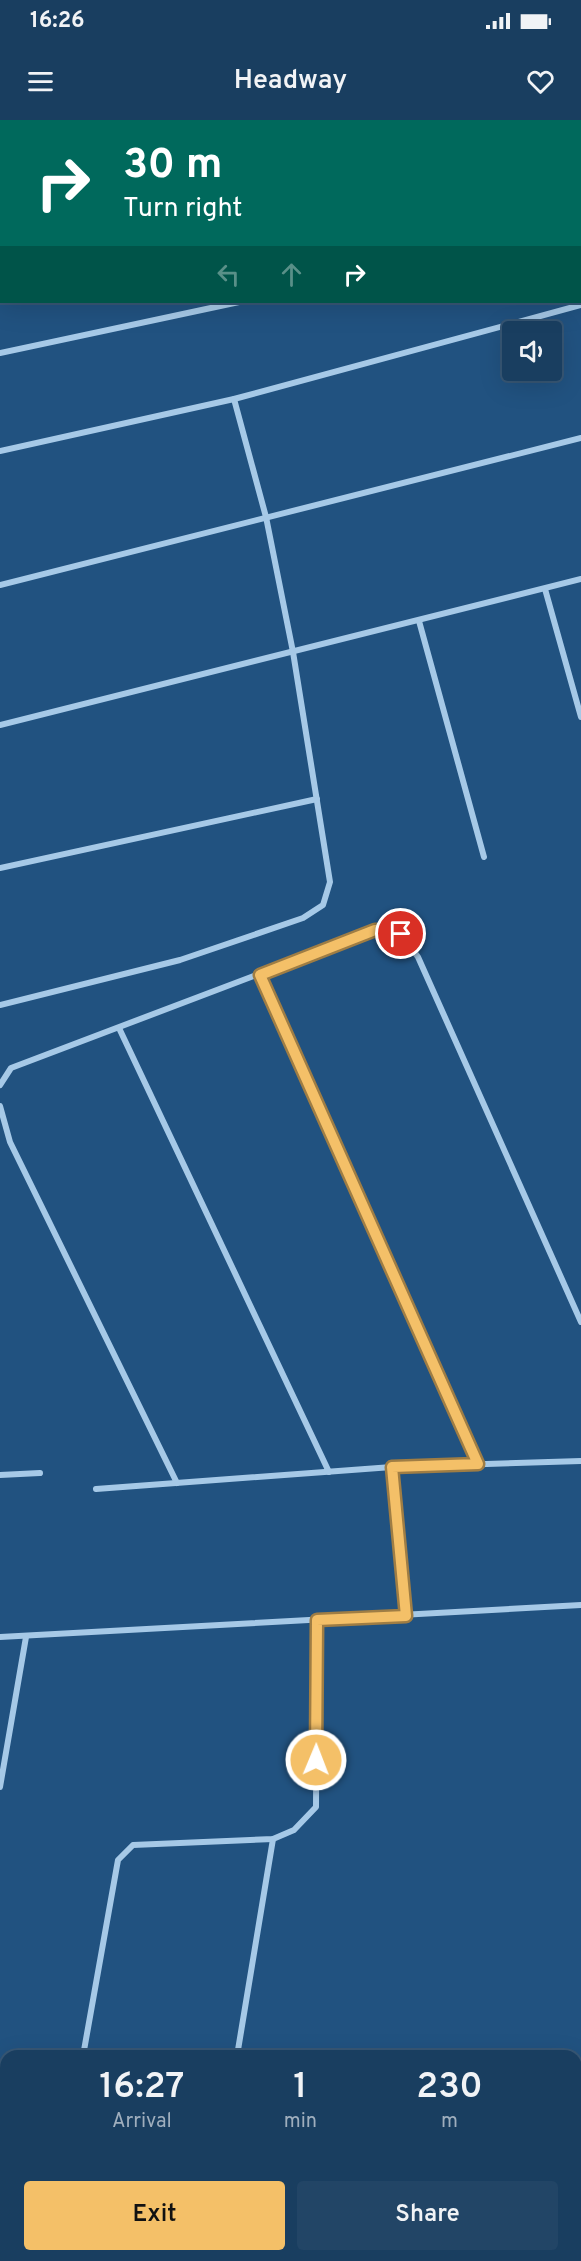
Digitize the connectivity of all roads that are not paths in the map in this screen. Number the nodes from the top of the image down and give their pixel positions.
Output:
1 (235, 303) edge
2 (581, 304) edge
3 (0, 353) edge
4 (234, 399) junction
5 (581, 438) edge
6 (0, 451) edge
7 (266, 517) junction
8 (581, 579) edge
9 (0, 585) edge
10 (545, 589) junction
11 (419, 621) junction
12 (293, 652) junction
13 (581, 717) edge
14 (0, 724) edge
15 (316, 799) junction
16 (484, 857) dead end
17 (0, 868) edge
18 (260, 975) junction
19 (0, 1005) edge
20 (119, 1028) junction
21 (0, 1085) edge
22 (0, 1106) edge
23 (581, 1322) edge
24 (581, 1461) edge
25 (478, 1464) junction
26 (392, 1467) junction
27 (329, 1472) junction
28 (40, 1473) dead end
29 (0, 1475) edge
30 (177, 1483) junction
31 (96, 1489) dead end
32 (581, 1605) edge
33 (406, 1616) junction
34 (317, 1620) junction
35 (0, 1637) edge
36 (26, 1637) junction
37 (0, 1786) edge
38 (273, 1839) junction
39 (84, 2050) edge
40 (238, 2050) edge

1 - 3 street
2 - 4 street
4 - 6 street
4 - 7 street
5 - 7 street
7 - 9 street
7 - 12 street
8 - 10 street
10 - 11 street
10 - 13 street
11 - 12 street
11 - 16 street
12 - 14 street
12 - 15 street
15 - 17 street
15 - 19 street
18 - 20 street
18 - 23 street
18 - 25 street
20 - 21 street
20 - 27 street
22 - 30 street
24 - 25 street
25 - 26 street
26 - 27 street
26 - 33 street
27 - 30 street
28 - 29 street
30 - 31 street
32 - 33 street
33 - 34 street
34 - 36 street
34 - 38 street
35 - 36 street
36 - 37 street
38 - 39 street
38 - 40 street

